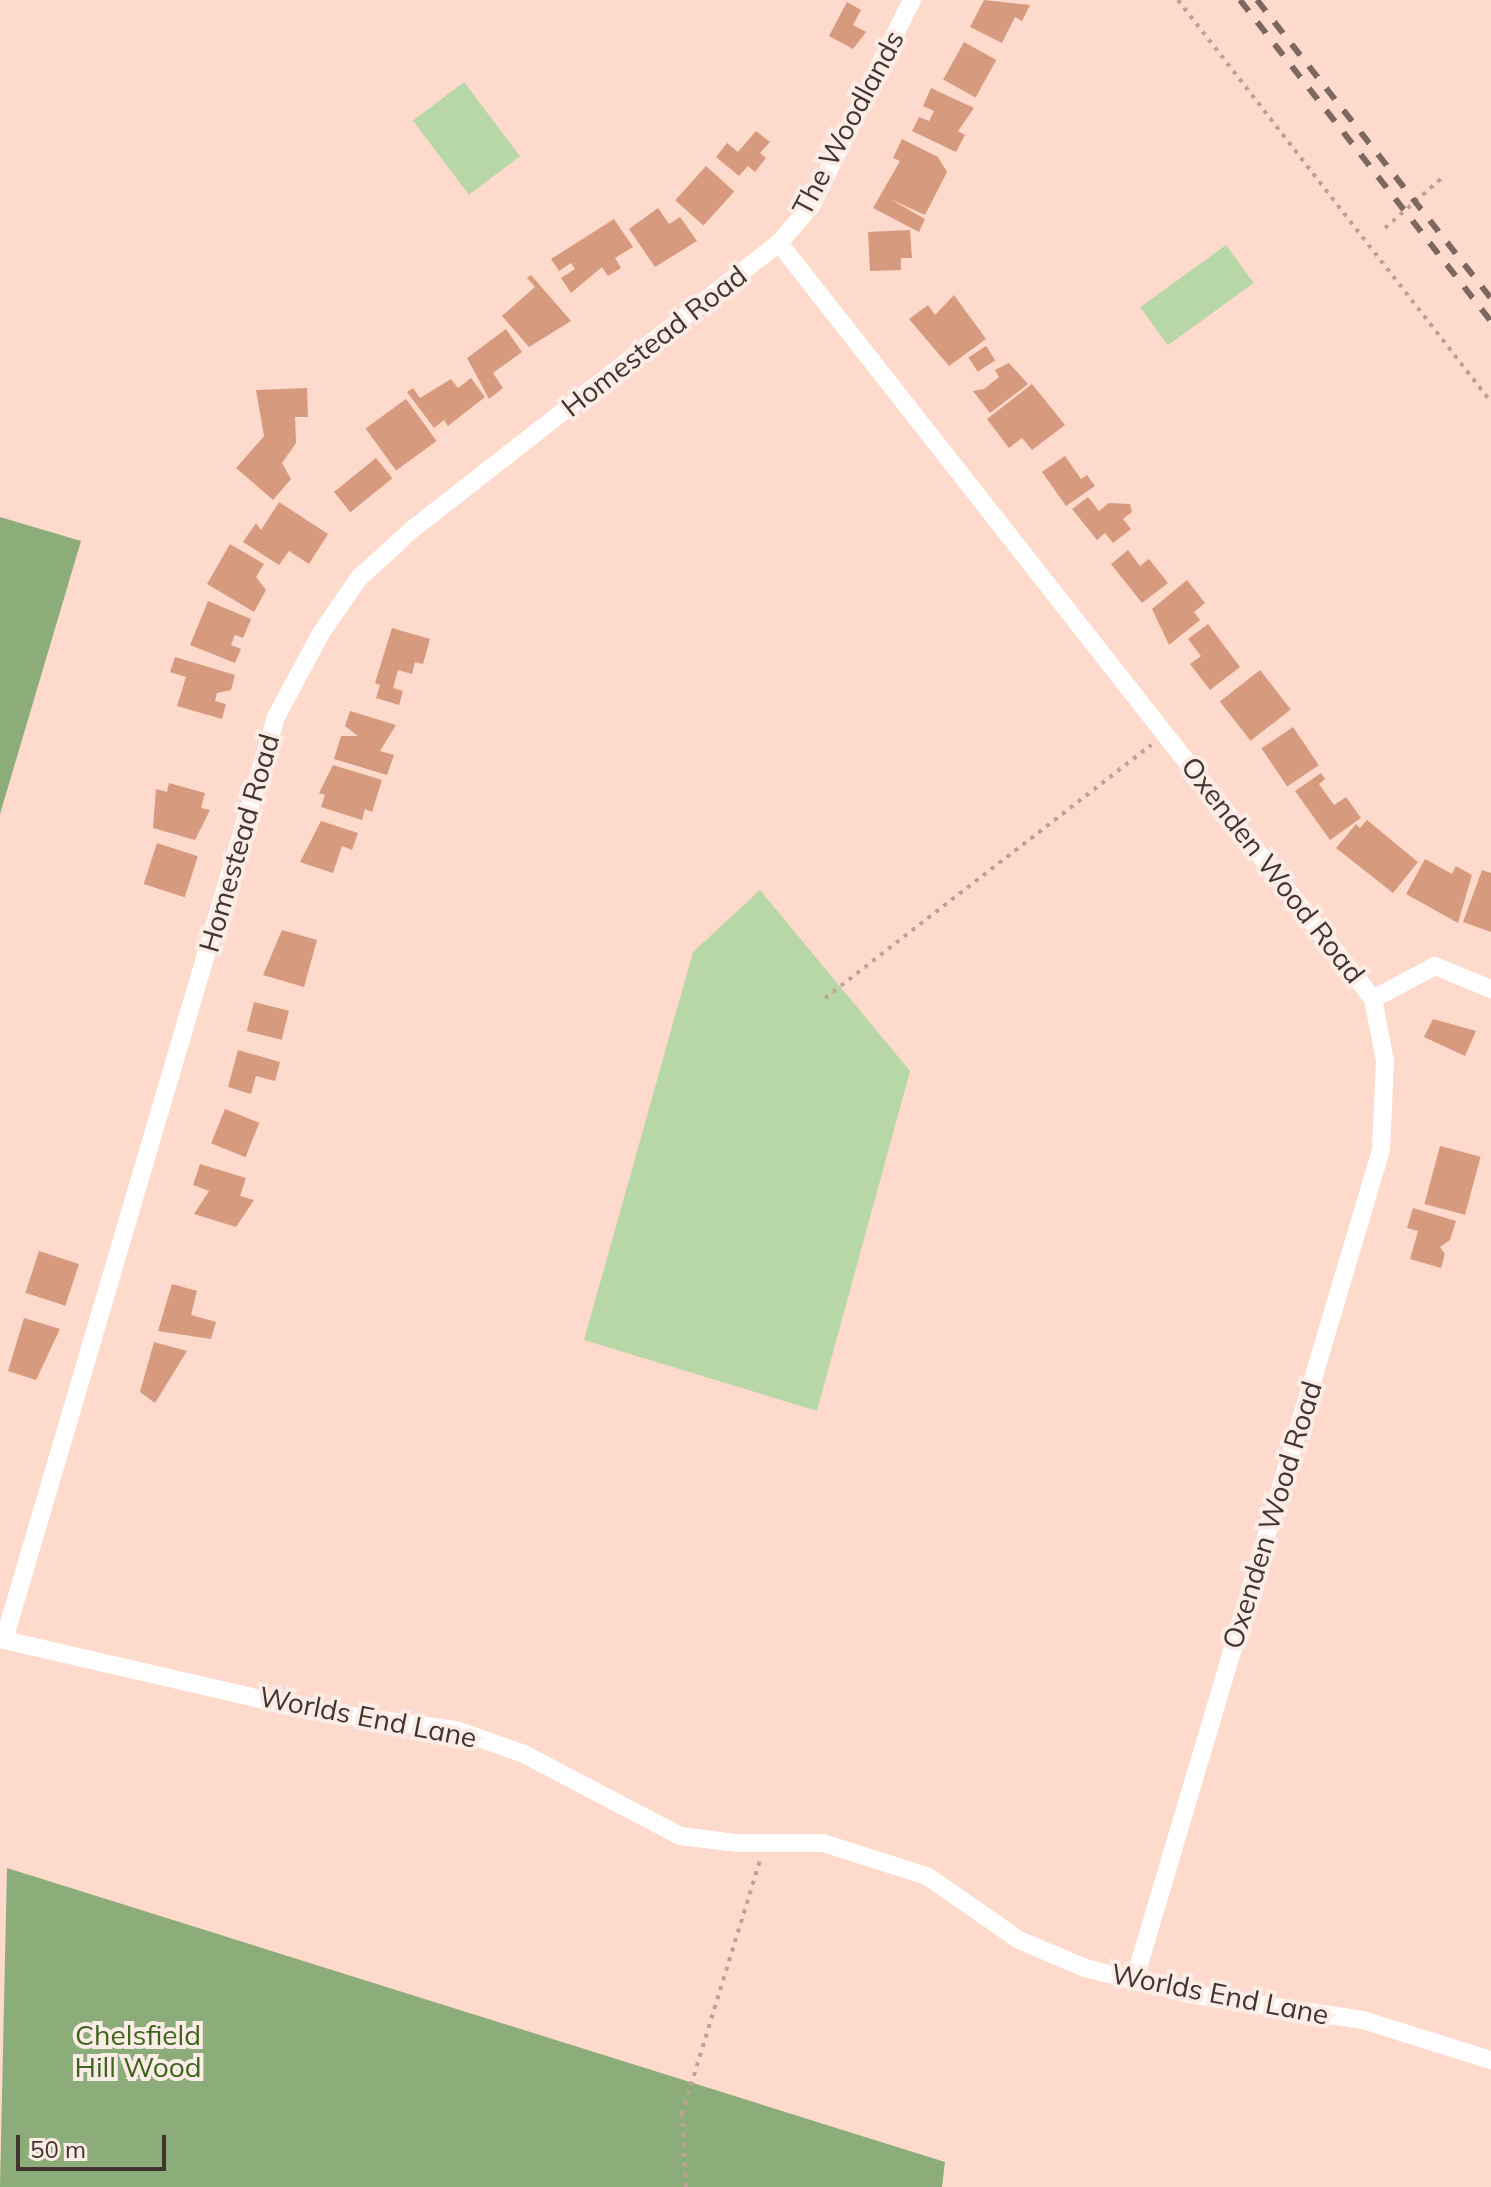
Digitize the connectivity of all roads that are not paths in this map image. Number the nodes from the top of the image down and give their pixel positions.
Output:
1 (912, 0) edge
2 (779, 243) junction
3 (1491, 989) edge
4 (1373, 999) junction
5 (2, 1640) edge
6 (1134, 1981) junction
7 (1491, 2060) edge

1 - 2 street, The Woodlands
2 - 4 street, Oxenden Wood Road
2 - 5 street, Homestead Road
3 - 4 street
4 - 6 street, Oxenden Wood Road
5 - 6 street, Worlds End Lane
6 - 7 street, Worlds End Lane

